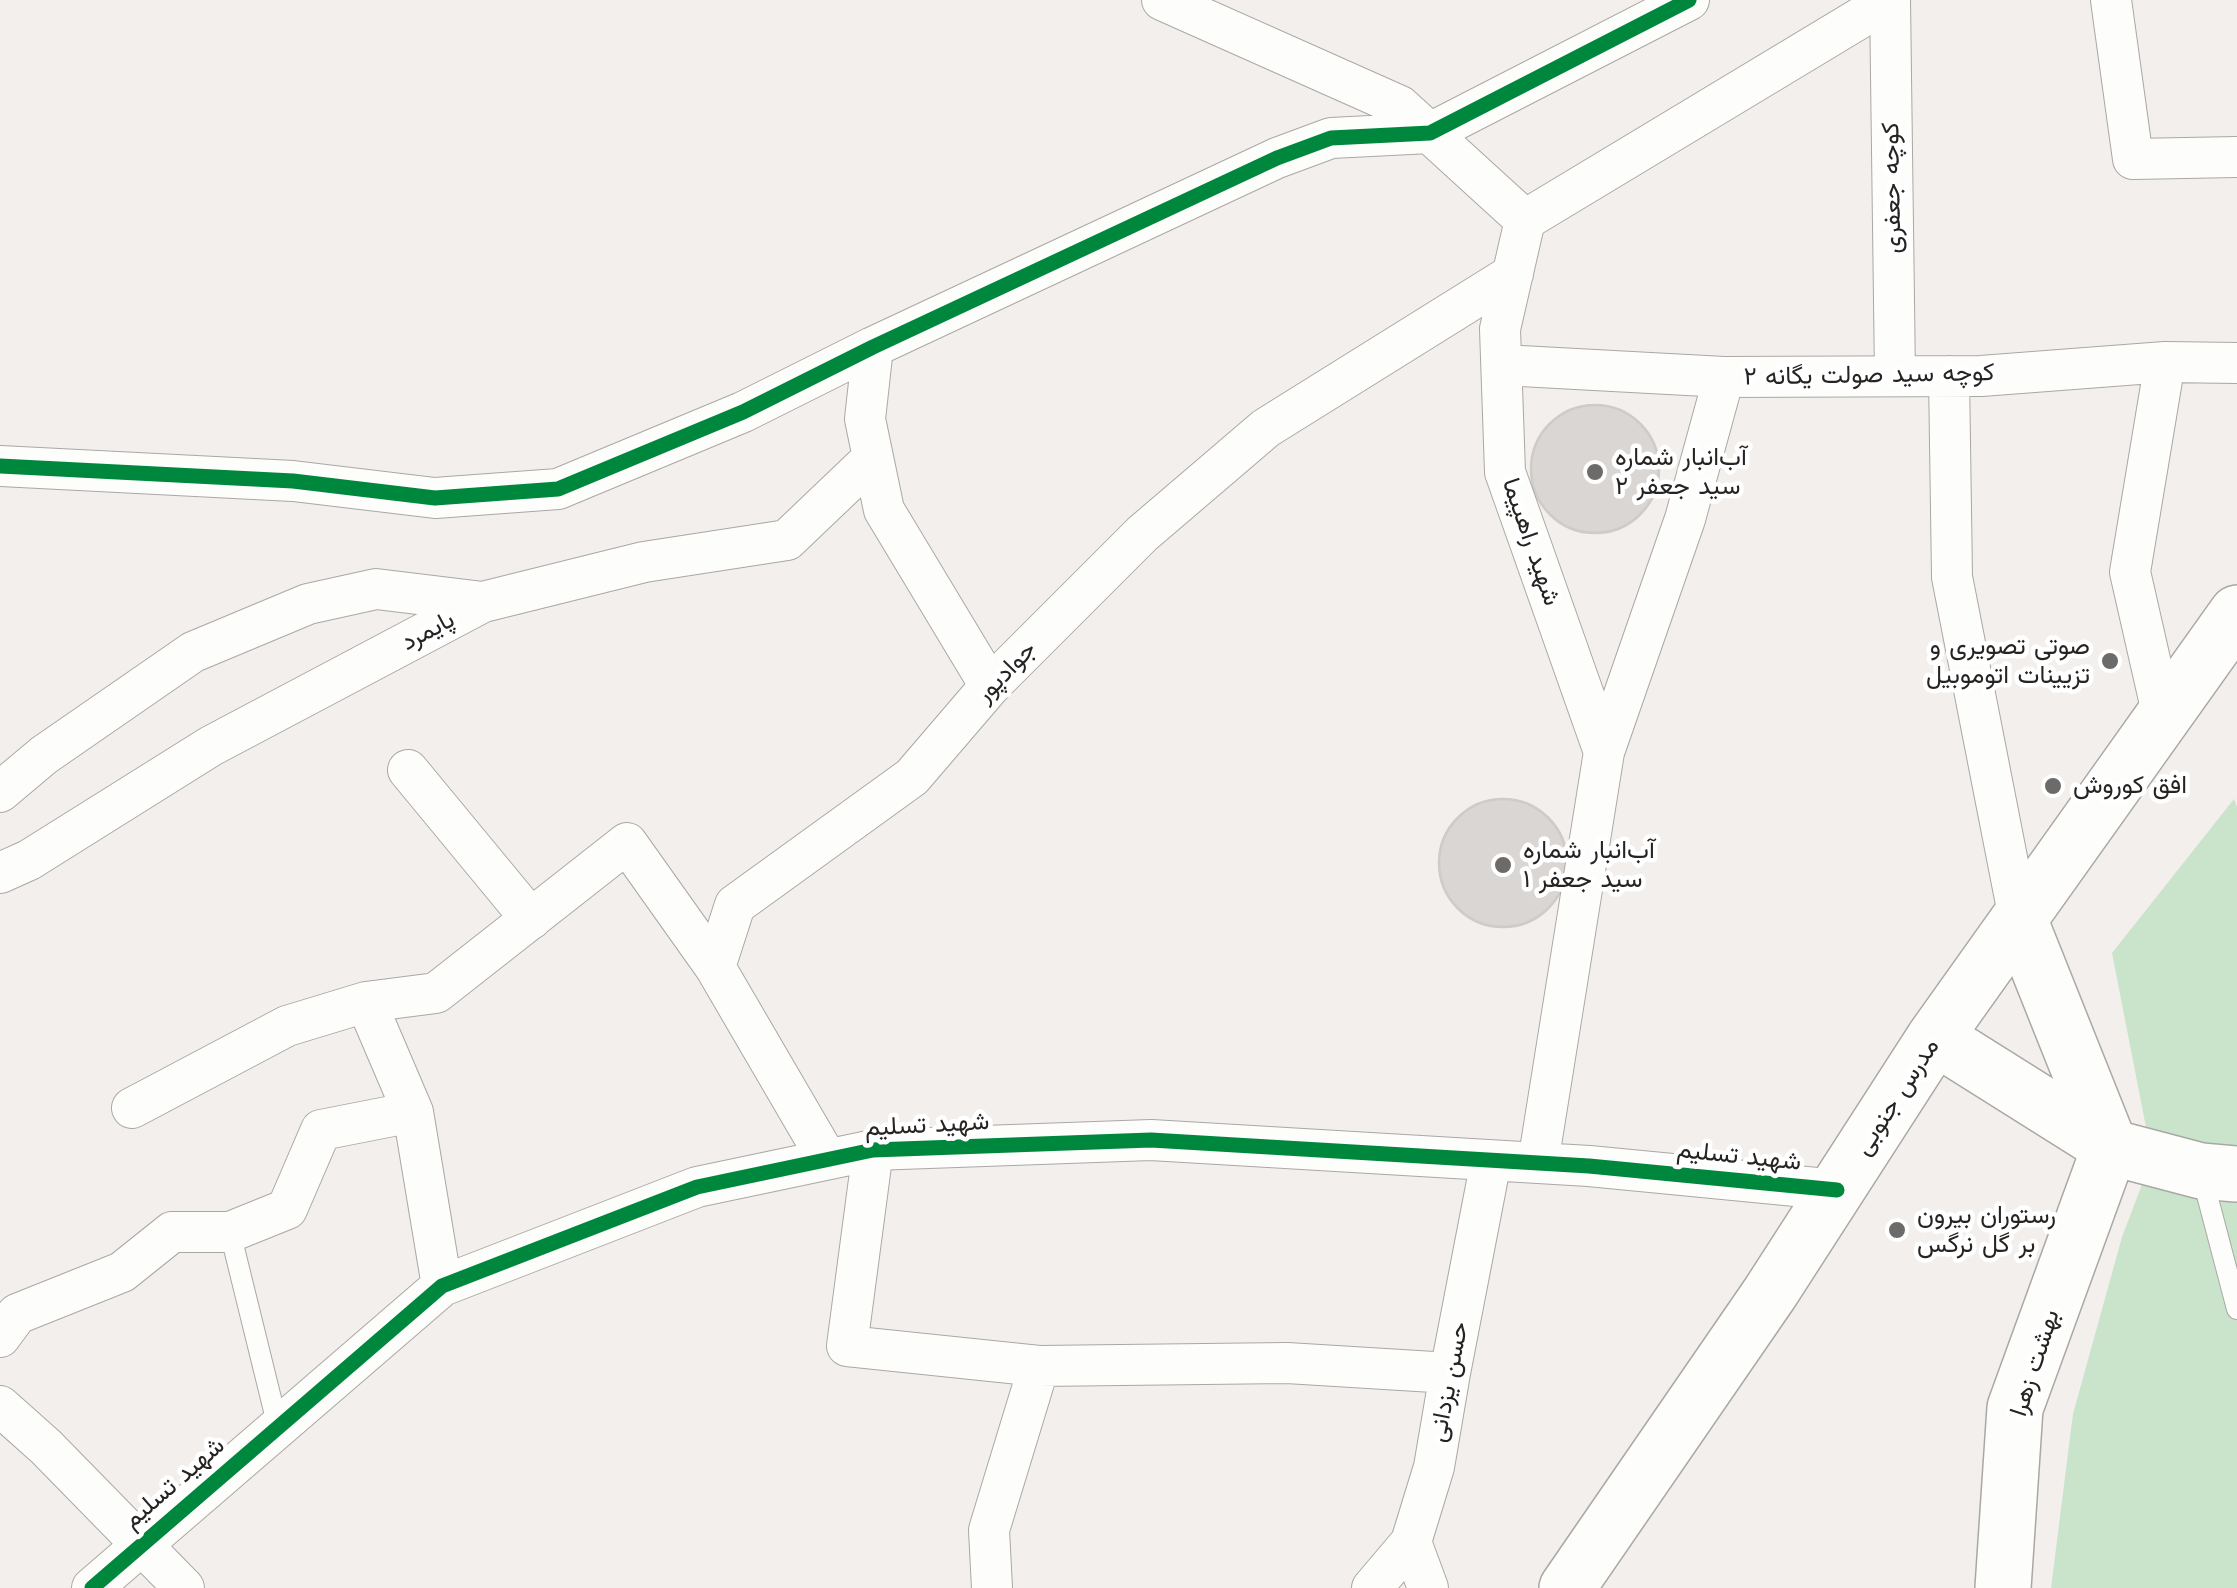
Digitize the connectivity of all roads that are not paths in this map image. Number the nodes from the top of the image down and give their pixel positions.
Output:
1 (1162, 0) edge
2 (1689, 0) edge
3 (1890, 0) edge
4 (2111, 0) edge
5 (1430, 133) junction
6 (2237, 157) edge
7 (1525, 220) junction
8 (1513, 274) junction
9 (873, 347) junction
10 (2165, 362) junction
11 (1502, 364) junction
12 (2237, 364) edge
13 (1895, 376) junction
14 (1949, 376) junction
15 (1724, 377) junction
16 (873, 458) junction
17 (0, 466) edge
18 (483, 602) junction
19 (2237, 613) edge
20 (990, 686) junction
21 (2164, 717) junction
22 (1604, 752) junction
23 (408, 770) dead end
24 (0, 792) edge
25 (0, 873) edge
26 (530, 918) junction
27 (2019, 919) junction
28 (715, 967) junction
29 (366, 1002) junction
30 (1936, 1037) junction
31 (132, 1108) dead end
32 (414, 1112) junction
33 (2110, 1147) junction
34 (873, 1150) junction
35 (828, 1159) junction
36 (1491, 1161) junction
37 (1538, 1163) junction
38 (2219, 1172) edge
39 (1836, 1190) junction
40 (230, 1232) junction
41 (442, 1286) junction
42 (2237, 1309) edge
43 (0, 1338) edge
44 (1038, 1366) junction
45 (1450, 1372) junction
46 (0, 1406) edge
47 (278, 1426) junction
48 (1411, 1542) junction
49 (141, 1544) junction
50 (92, 1588) edge
51 (184, 1588) edge
52 (992, 1588) edge
53 (1372, 1588) edge
54 (1428, 1588) edge
55 (1567, 1588) edge
56 (2003, 1588) edge

1 - 5 street
2 - 5 street
3 - 7 street
3 - 13 street, کوچه جعفری
4 - 6 street
5 - 7 street
5 - 9 street
7 - 8 street, شهید راهپیما
8 - 11 street, شهید راهپیما
8 - 20 street, جوادپور
9 - 16 street
9 - 17 street
10 - 12 street, کوچه سید صولت یگانه ۲
10 - 14 street, کوچه سید صولت یگانه ۲
10 - 21 street
11 - 15 street, کوچه سید صولت یگانه ۲
11 - 22 street, شهید راهپیما
13 - 14 street, کوچه سید صولت یگانه ۲
13 - 15 street, کوچه سید صولت یگانه ۲
14 - 27 street
15 - 22 street
16 - 18 street, پایمرد
16 - 20 street
18 - 24 street
18 - 25 street, پایمرد
19 - 21 main road, مدرس جنوبی
20 - 28 street, جوادپور
21 - 27 main road, مدرس جنوبی
22 - 37 street, شهید راهپیما
23 - 26 street
26 - 28 street
26 - 29 street
27 - 30 main road, مدرس جنوبی
27 - 33 main road
28 - 35 street
29 - 31 street
29 - 32 street
30 - 33 main road
30 - 39 main road, مدرس جنوبی
32 - 40 street
32 - 41 street
33 - 38 main road
33 - 56 main road, بهشت زهرا
34 - 35 street, شهید تسلیم
34 - 36 street, شهید تسلیم
34 - 44 street
35 - 41 street, شهید تسلیم
36 - 37 street, شهید تسلیم
36 - 45 street, حسن یزدانی
37 - 39 street, شهید تسلیم
38 - 42 lane
39 - 55 main road, مدرس جنوبی
40 - 43 street
40 - 47 lane
41 - 47 street, شهید تسلیم
44 - 45 street
44 - 52 street
45 - 48 street, حسن یزدانی
46 - 49 street
47 - 49 street, شهید تسلیم
48 - 53 street, حسن یزدانی
48 - 54 street
49 - 50 street, شهید تسلیم
49 - 51 street

